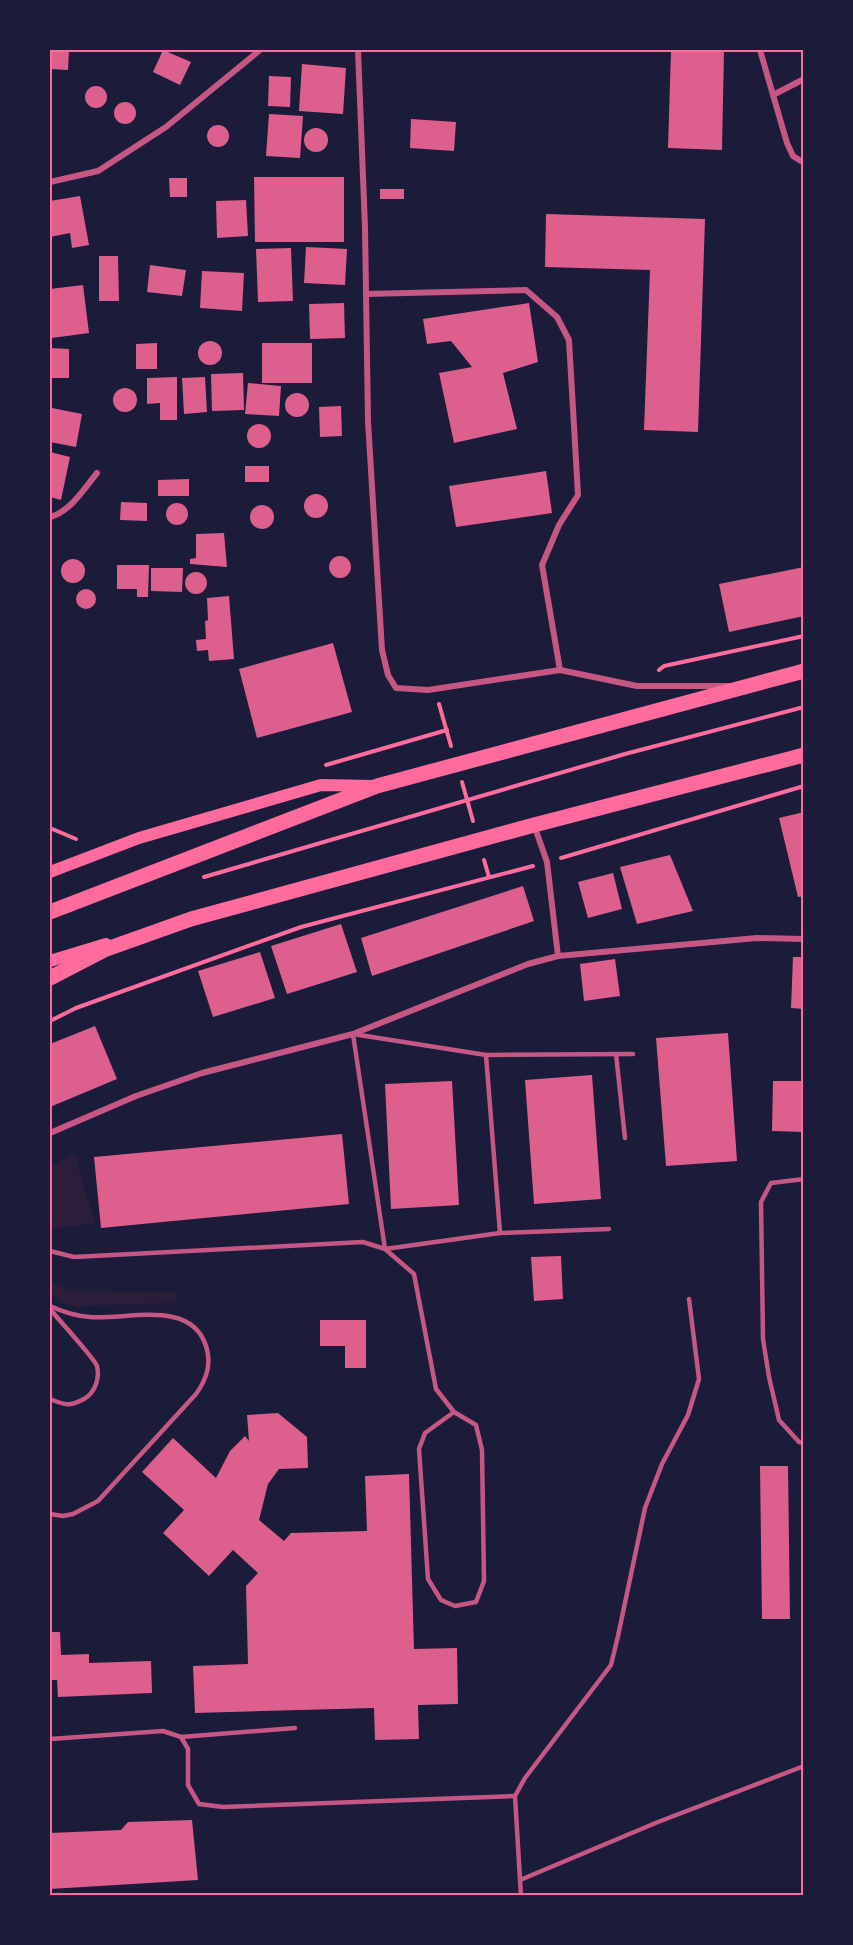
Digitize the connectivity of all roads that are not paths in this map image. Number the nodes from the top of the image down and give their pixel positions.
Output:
1 (260, 50) edge
2 (357, 50) edge
3 (760, 50) edge
4 (804, 79) edge
5 (773, 95) junction
6 (804, 163) edge
7 (50, 182) edge
8 (366, 294) junction
9 (97, 473) dead end
10 (50, 517) edge
11 (560, 670) junction
12 (804, 671) edge
13 (749, 686) junction
14 (804, 755) edge
15 (377, 786) junction
16 (534, 825) junction
17 (50, 872) edge
18 (50, 912) edge
19 (191, 919) junction
20 (804, 939) edge
21 (558, 956) junction
22 (50, 961) edge
23 (50, 978) edge
24 (353, 1034) junction
25 (486, 1054) junction
26 (616, 1054) junction
27 (633, 1054) dead end
28 (50, 1133) edge
29 (625, 1138) dead end
30 (804, 1179) edge
31 (609, 1230) dead end
32 (500, 1233) junction
33 (385, 1249) junction
34 (50, 1251) edge
35 (688, 1299) dead end
36 (50, 1308) edge
37 (50, 1399) edge
38 (454, 1412) junction
39 (804, 1443) edge
40 (50, 1514) edge
41 (295, 1728) dead end
42 (181, 1737) junction
43 (50, 1739) edge
44 (804, 1766) edge
45 (515, 1796) junction
46 (520, 1880) junction
47 (521, 1896) edge

1 - 7 street
2 - 8 street
3 - 5 street
4 - 5 street
5 - 6 street
8 - 11 street
8 - 11 street
9 - 10 street
11 - 13 street
12 - 13 main road
13 - 15 main road
14 - 16 main road
15 - 17 main road
15 - 18 main road
16 - 19 main road
16 - 21 street
19 - 22 main road
19 - 23 main road
20 - 21 street
21 - 24 street
24 - 25 lane
24 - 28 street
24 - 33 lane
25 - 26 lane
25 - 32 lane
26 - 27 lane
26 - 29 lane
30 - 39 lane
31 - 32 lane
32 - 33 lane
33 - 34 lane
33 - 38 lane
35 - 45 lane
36 - 37 lane
36 - 40 lane
38 - 38 lane
41 - 42 lane
42 - 43 lane
42 - 45 lane
44 - 46 lane
45 - 46 lane
46 - 47 lane

